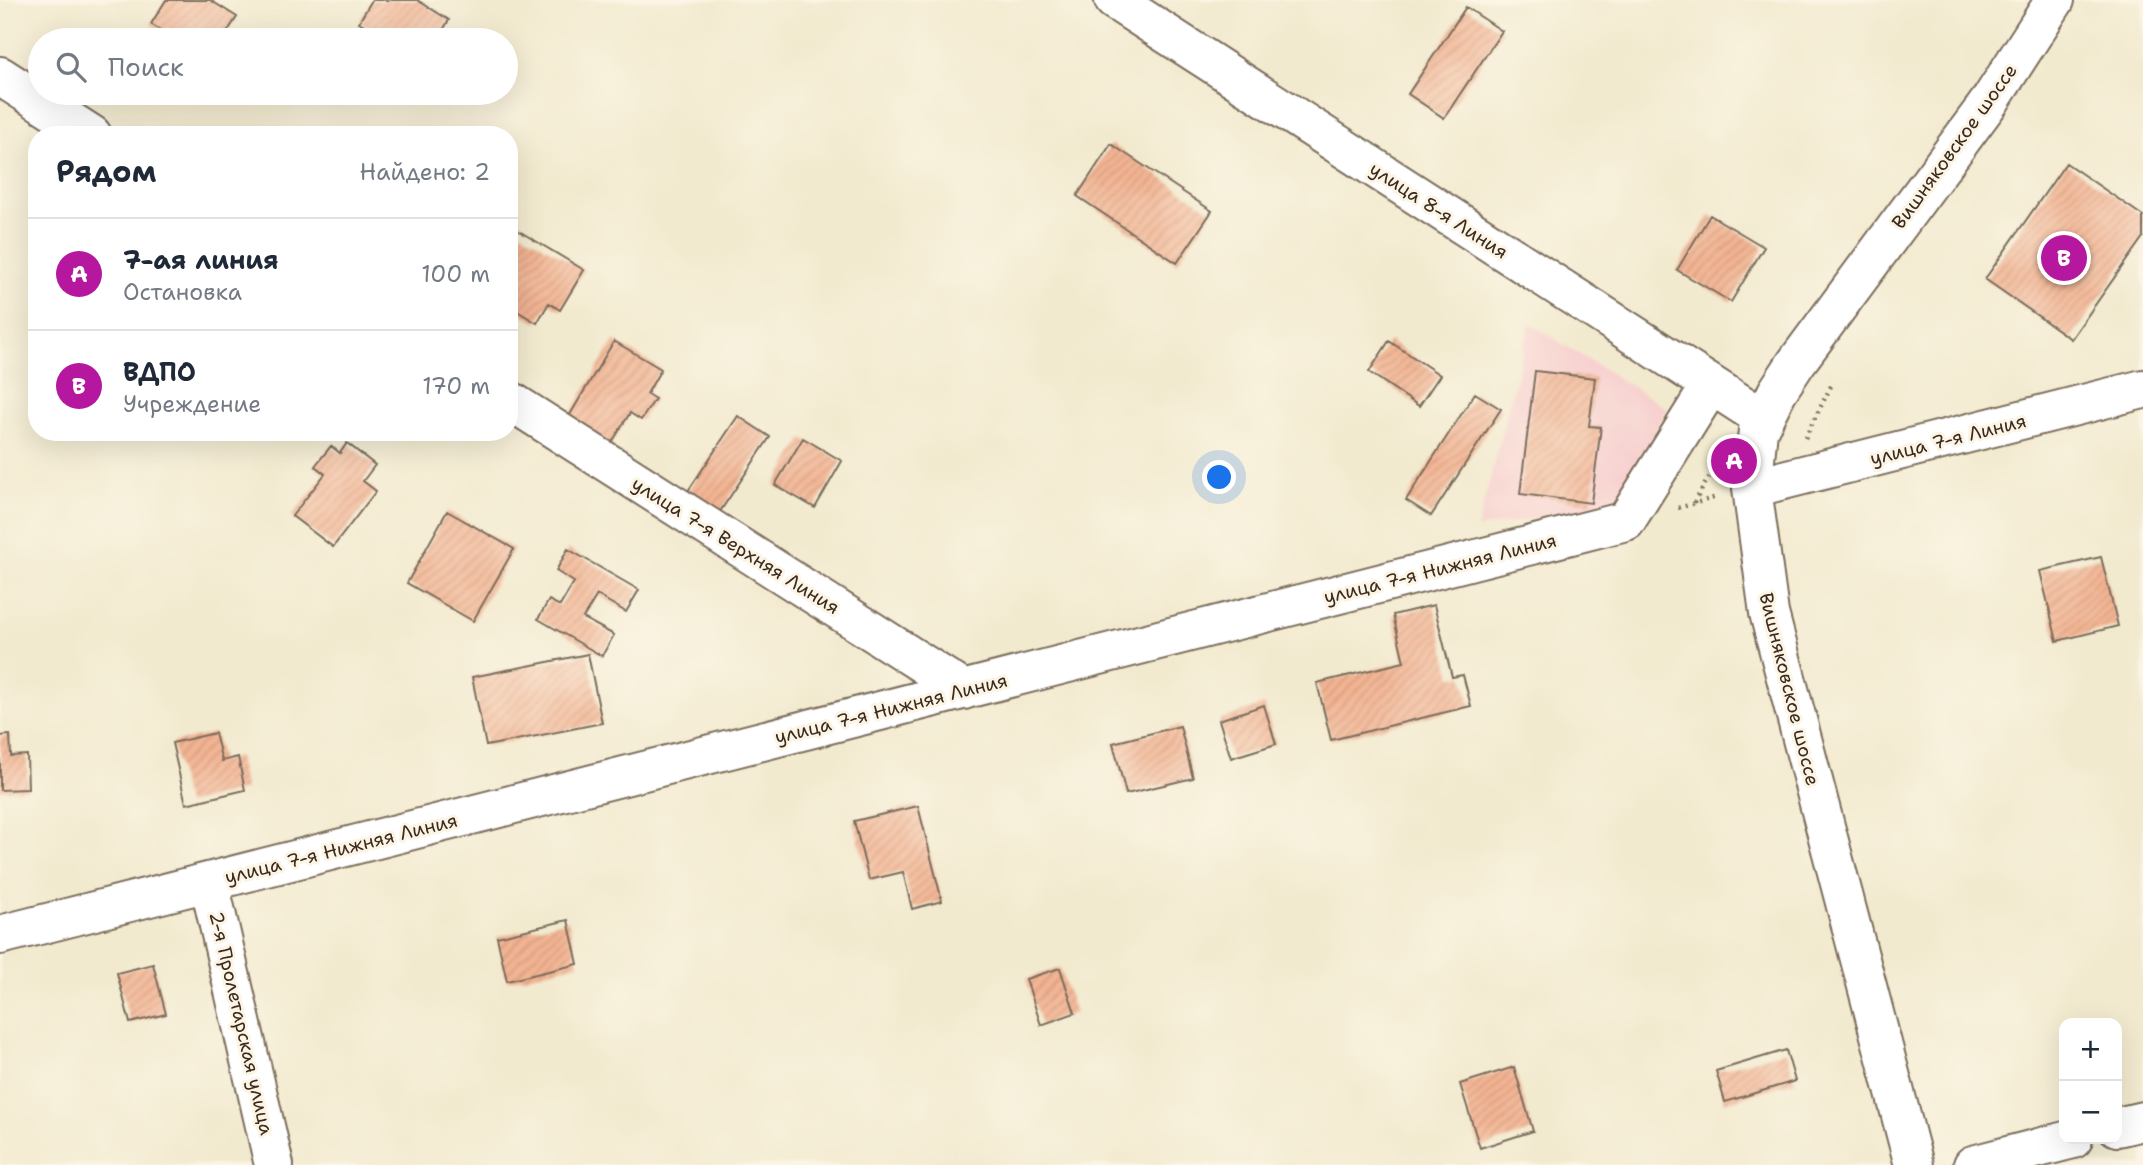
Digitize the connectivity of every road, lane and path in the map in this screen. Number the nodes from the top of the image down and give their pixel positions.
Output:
1 (1114, 0) edge
2 (2055, 0) edge
3 (0, 76) edge
4 (28, 94) edge
5 (45, 105) edge
6 (78, 126) edge
7 (1833, 382) dead end
8 (1711, 385) junction
9 (2143, 389) edge
10 (518, 406) edge
11 (1764, 419) junction
12 (1768, 484) junction
13 (1626, 521) junction
14 (964, 690) junction
15 (209, 882) junction
16 (0, 935) edge
17 (2143, 1121) edge
18 (2122, 1127) edge
19 (2059, 1143) edge
20 (274, 1165) edge
21 (1914, 1165) edge
22 (1973, 1165) edge

1 - 8 street, улица 8-я Линия
2 - 11 street, Вишняковское шоссе
3 - 4 street
5 - 6 street
7 - 12 path
8 - 11 street, улица 8-я Линия
8 - 13 street
9 - 12 street, улица 7-я Линия
10 - 14 street, улица 7-я Верхняя Линия
11 - 12 street, Вишняковское шоссе
12 - 13 path
12 - 21 street, Вишняковское шоссе
13 - 14 street, улица 7-я Нижняя Линия
14 - 15 street, улица 7-я Нижняя Линия
15 - 16 street, улица 7-я Нижняя Линия
15 - 20 street, 2-я Пролетарская улица
17 - 18 street
19 - 22 street

